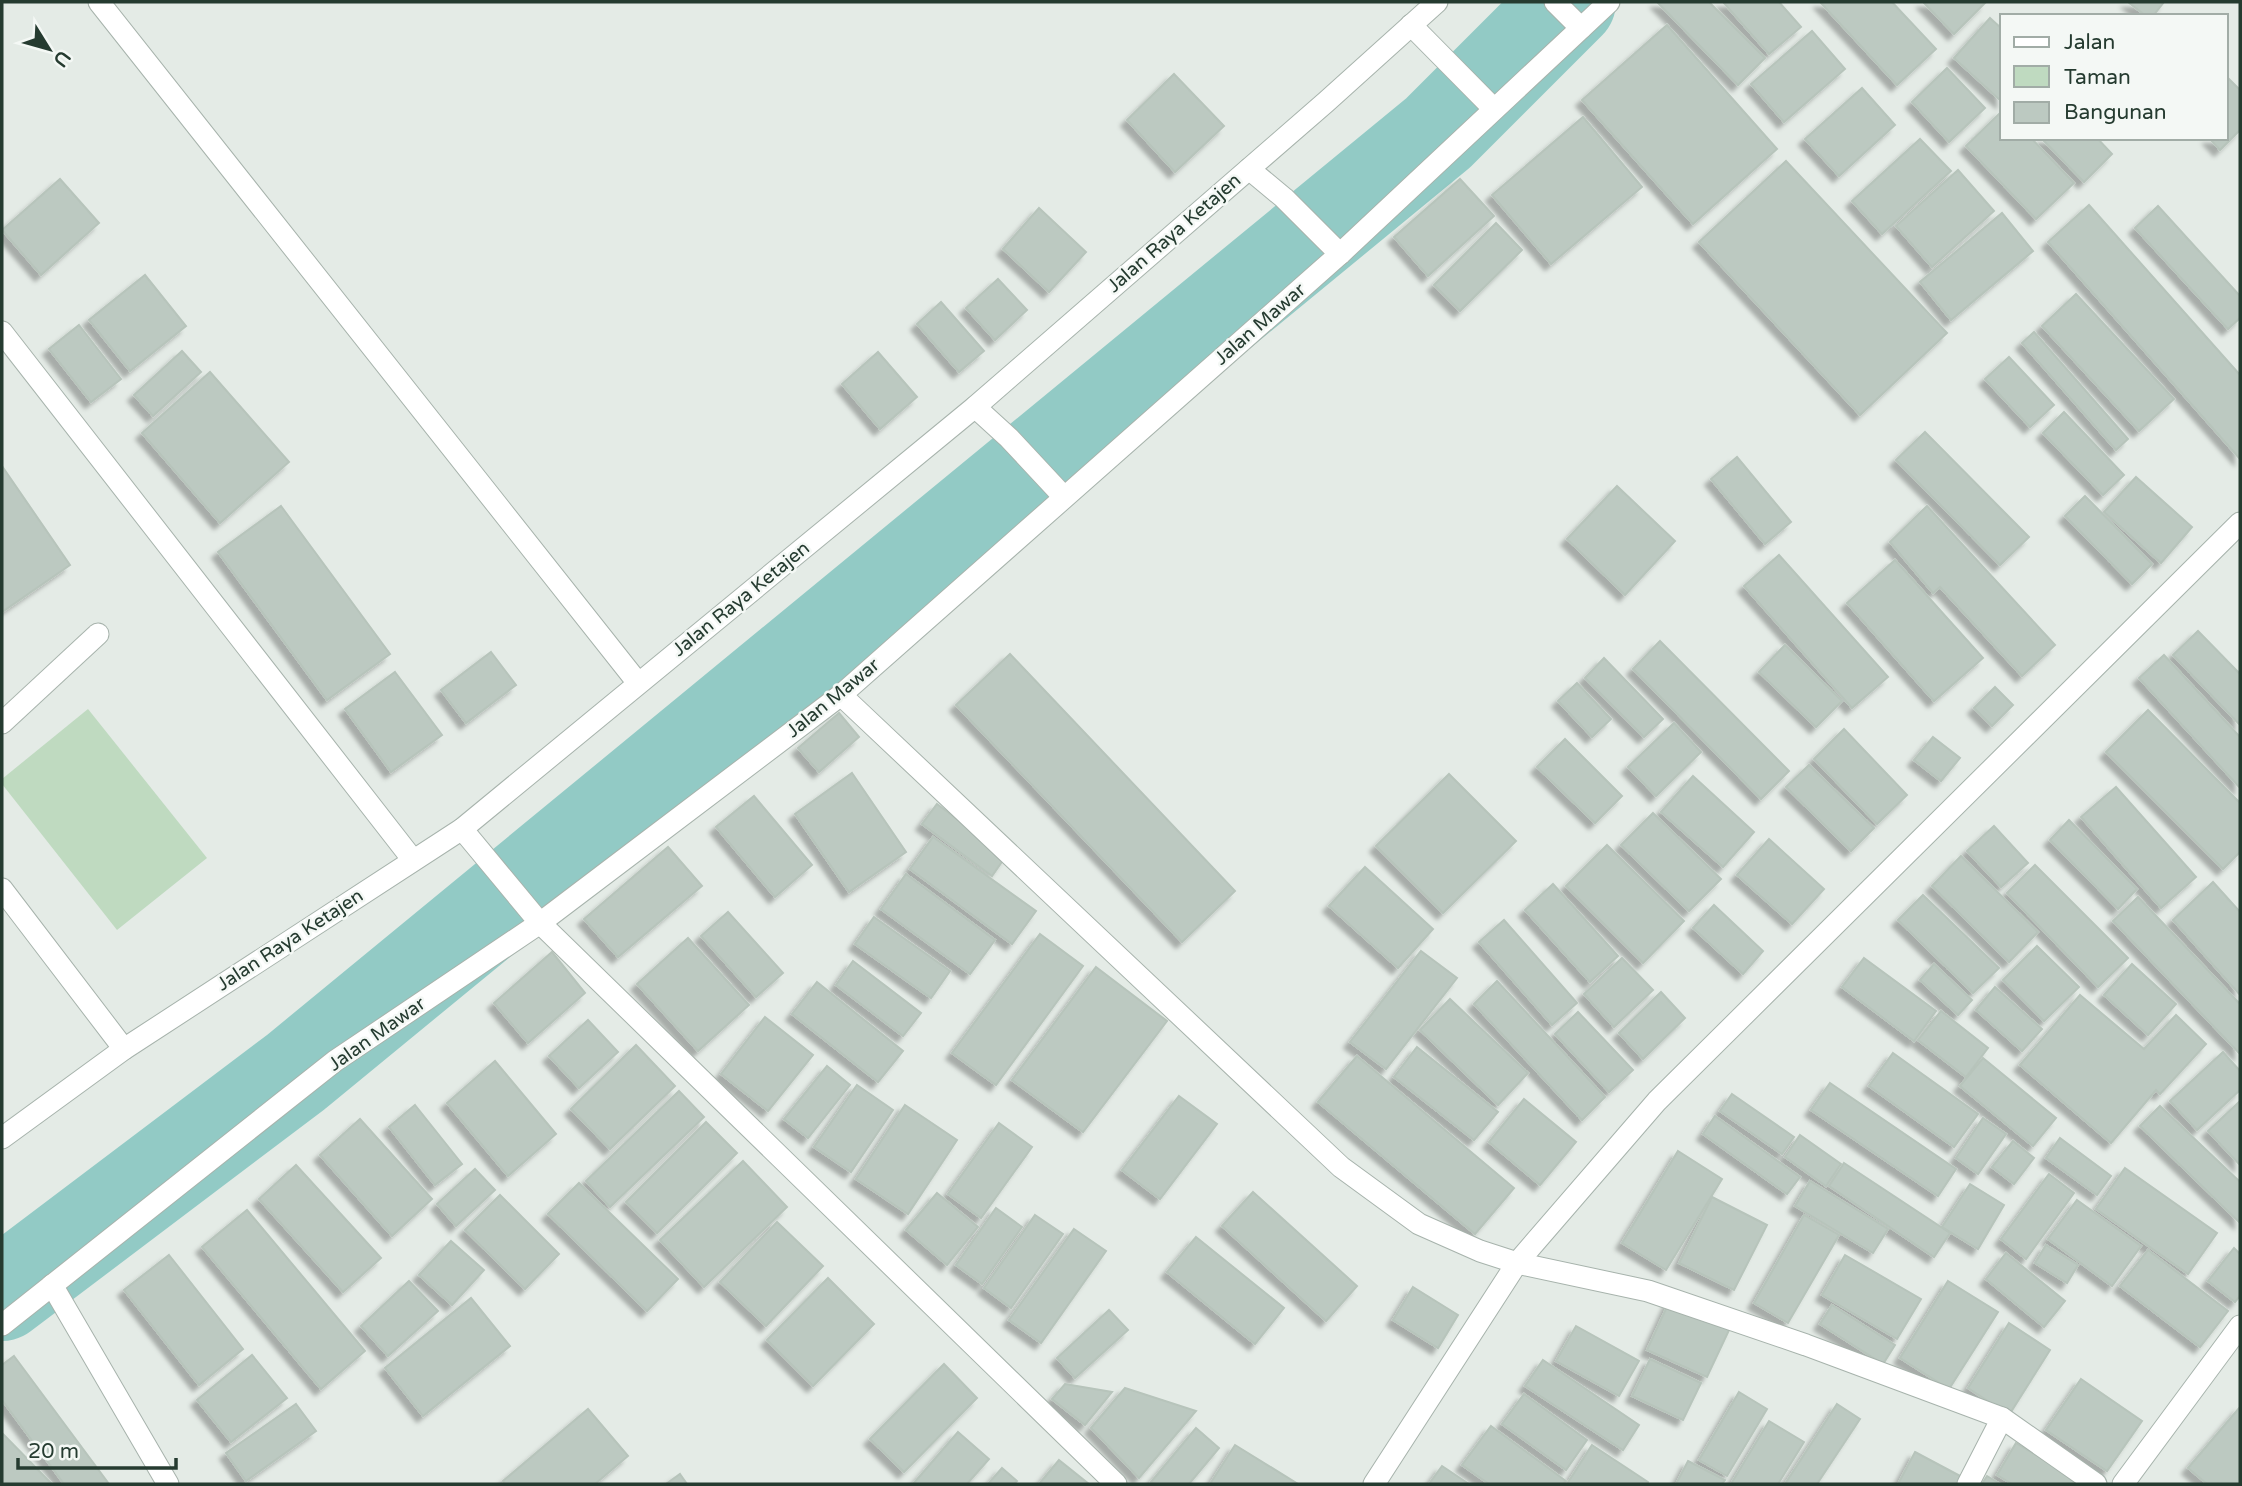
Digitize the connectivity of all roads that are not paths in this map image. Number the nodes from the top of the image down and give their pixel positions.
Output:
1 (99, 2) edge
2 (1437, 2) edge
3 (1609, 2) edge
4 (1560, 7) edge
5 (1411, 25) junction
6 (1581, 28) junction
7 (1490, 105) junction
8 (1248, 169) junction
9 (1340, 254) junction
10 (2, 332) edge
11 (975, 407) junction
12 (1057, 490) junction
13 (2240, 523) edge
14 (98, 634) dead end
15 (638, 683) junction
16 (841, 695) junction
17 (2, 723) edge
18 (462, 829) junction
19 (413, 860) junction
20 (2, 889) edge
21 (540, 922) junction
22 (124, 1049) junction
23 (2, 1138) edge
24 (1517, 1263) junction
25 (52, 1285) junction
26 (2, 1325) edge
27 (2240, 1326) edge
28 (2002, 1418) junction
29 (168, 1484) edge
30 (1116, 1484) edge
31 (1374, 1484) edge
32 (1968, 1484) edge
33 (2096, 1484) edge
34 (2123, 1484) edge

1 - 15 street
2 - 5 street, Jalan Raya Ketajen
3 - 6 street, Jalan Mawar
4 - 6 street
5 - 7 street
5 - 8 street, Jalan Raya Ketajen
6 - 7 street, Jalan Mawar
7 - 9 street, Jalan Mawar
8 - 9 street
8 - 11 street, Jalan Raya Ketajen
9 - 12 street, Jalan Mawar
10 - 19 street
11 - 12 street
11 - 15 street, Jalan Raya Ketajen
12 - 16 street, Jalan Mawar
13 - 24 street
14 - 17 street
15 - 18 street, Jalan Raya Ketajen
16 - 21 street, Jalan Mawar
16 - 24 street
18 - 19 street, Jalan Raya Ketajen
18 - 21 street
19 - 22 street, Jalan Raya Ketajen
20 - 22 street
21 - 25 street, Jalan Mawar
21 - 30 street
22 - 23 street, Jalan Raya Ketajen
24 - 28 street
24 - 31 street
25 - 26 street, Jalan Mawar
25 - 29 street
27 - 34 street
28 - 32 street
28 - 33 street

